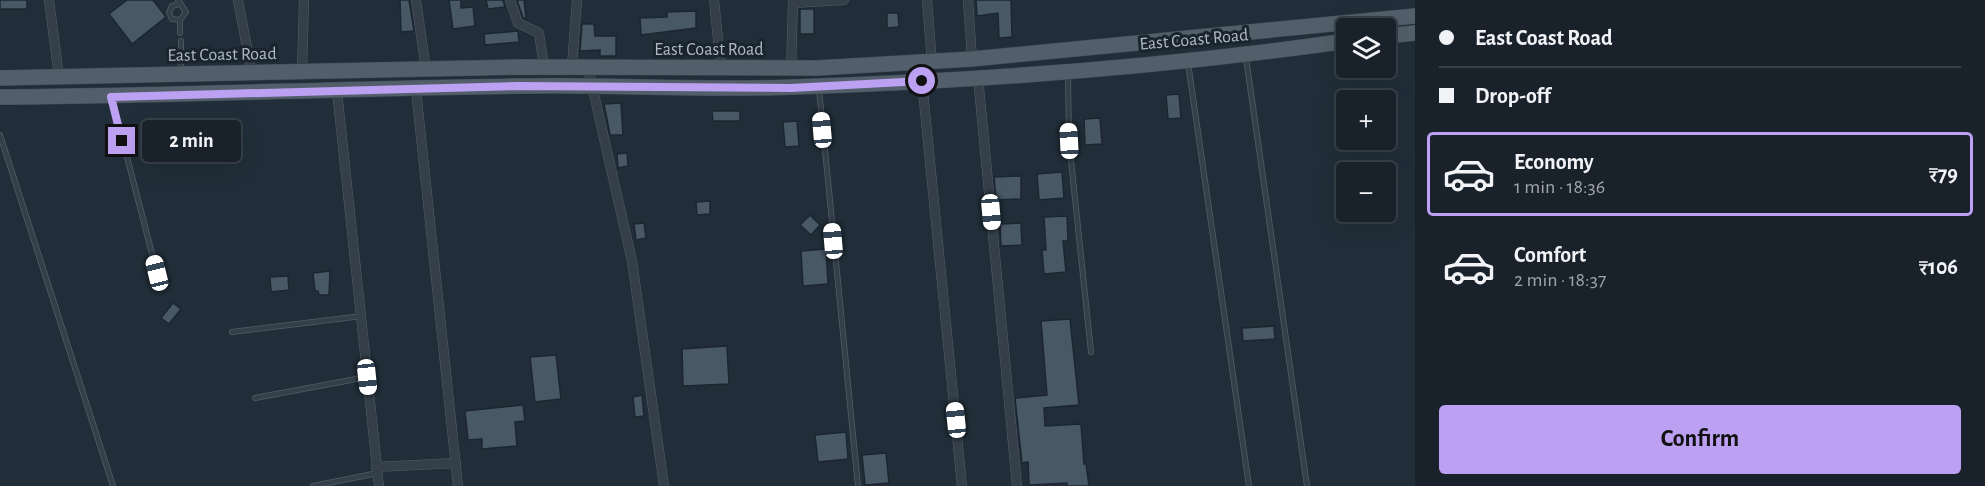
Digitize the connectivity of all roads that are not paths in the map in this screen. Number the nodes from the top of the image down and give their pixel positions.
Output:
1 (49, 0) edge
2 (238, 0) edge
3 (304, 0) edge
4 (416, 0) edge
5 (510, 0) edge
6 (577, 0) edge
7 (714, 0) edge
8 (844, 0) edge
9 (927, 0) edge
10 (968, 0) edge
11 (178, 2) edge
12 (793, 2) edge
13 (1415, 16) edge
14 (180, 20) junction
15 (180, 33) dead end
16 (1415, 33) edge
17 (1396, 35) edge
18 (181, 41) dead end
19 (1336, 43) edge
20 (1245, 56) junction
21 (972, 59) junction
22 (1187, 60) junction
23 (932, 62) junction
24 (572, 66) junction
25 (544, 67) junction
26 (588, 68) junction
27 (721, 69) junction
28 (791, 69) junction
29 (426, 70) junction
30 (1069, 70) junction
31 (302, 73) junction
32 (252, 74) junction
33 (182, 75) junction
34 (59, 77) junction
35 (978, 77) junction
36 (0, 78) edge
37 (922, 81) junction
38 (818, 86) junction
39 (593, 87) junction
40 (416, 90) junction
41 (337, 91) junction
42 (0, 97) edge
43 (111, 97) junction
44 (0, 135) edge
45 (157, 273) dead end
46 (362, 316) junction
47 (232, 332) dead end
48 (1091, 352) dead end
49 (367, 377) junction
50 (255, 398) dead end
51 (456, 463) junction
52 (377, 470) junction
53 (114, 486) edge
54 (313, 486) edge
55 (379, 486) edge
56 (458, 486) edge
57 (664, 486) edge
58 (858, 486) edge
59 (962, 486) edge
60 (1017, 486) edge
61 (1249, 486) edge
62 (1307, 486) edge

1 - 34 street
2 - 32 street
3 - 31 street
4 - 29 street
5 - 25 street
6 - 24 street
7 - 27 street
8 - 12 street
9 - 23 street
10 - 21 street
11 - 14 lane
11 - 14 lane
12 - 28 street
13 - 21 main road, East Coast Road
14 - 15 lane
16 - 17 main road
18 - 33 lane
19 - 20 main road, East Coast Road
20 - 22 main road, East Coast Road
20 - 62 lane
21 - 23 main road, East Coast Road
22 - 30 main road, East Coast Road
22 - 61 lane
23 - 28 main road, East Coast Road
24 - 25 main road, East Coast Road
24 - 26 main road, East Coast Road
25 - 29 main road, East Coast Road
26 - 27 main road, East Coast Road
26 - 39 street
27 - 28 main road, East Coast Road
29 - 31 main road, East Coast Road
30 - 35 main road, East Coast Road
30 - 48 lane
31 - 32 main road, East Coast Road
32 - 33 main road, East Coast Road
33 - 34 main road, East Coast Road
34 - 36 main road, East Coast Road
35 - 37 main road, East Coast Road
35 - 60 street
37 - 38 main road, East Coast Road
37 - 59 street
38 - 39 main road, East Coast Road
38 - 58 lane
39 - 40 main road, East Coast Road
39 - 57 street
40 - 41 main road, East Coast Road
40 - 51 street
41 - 43 main road, East Coast Road
41 - 46 street
42 - 43 main road, East Coast Road
43 - 45 lane
44 - 53 lane
46 - 47 lane
46 - 49 street
49 - 50 lane
49 - 52 street
51 - 52 street
51 - 56 street
52 - 54 lane
52 - 55 street

